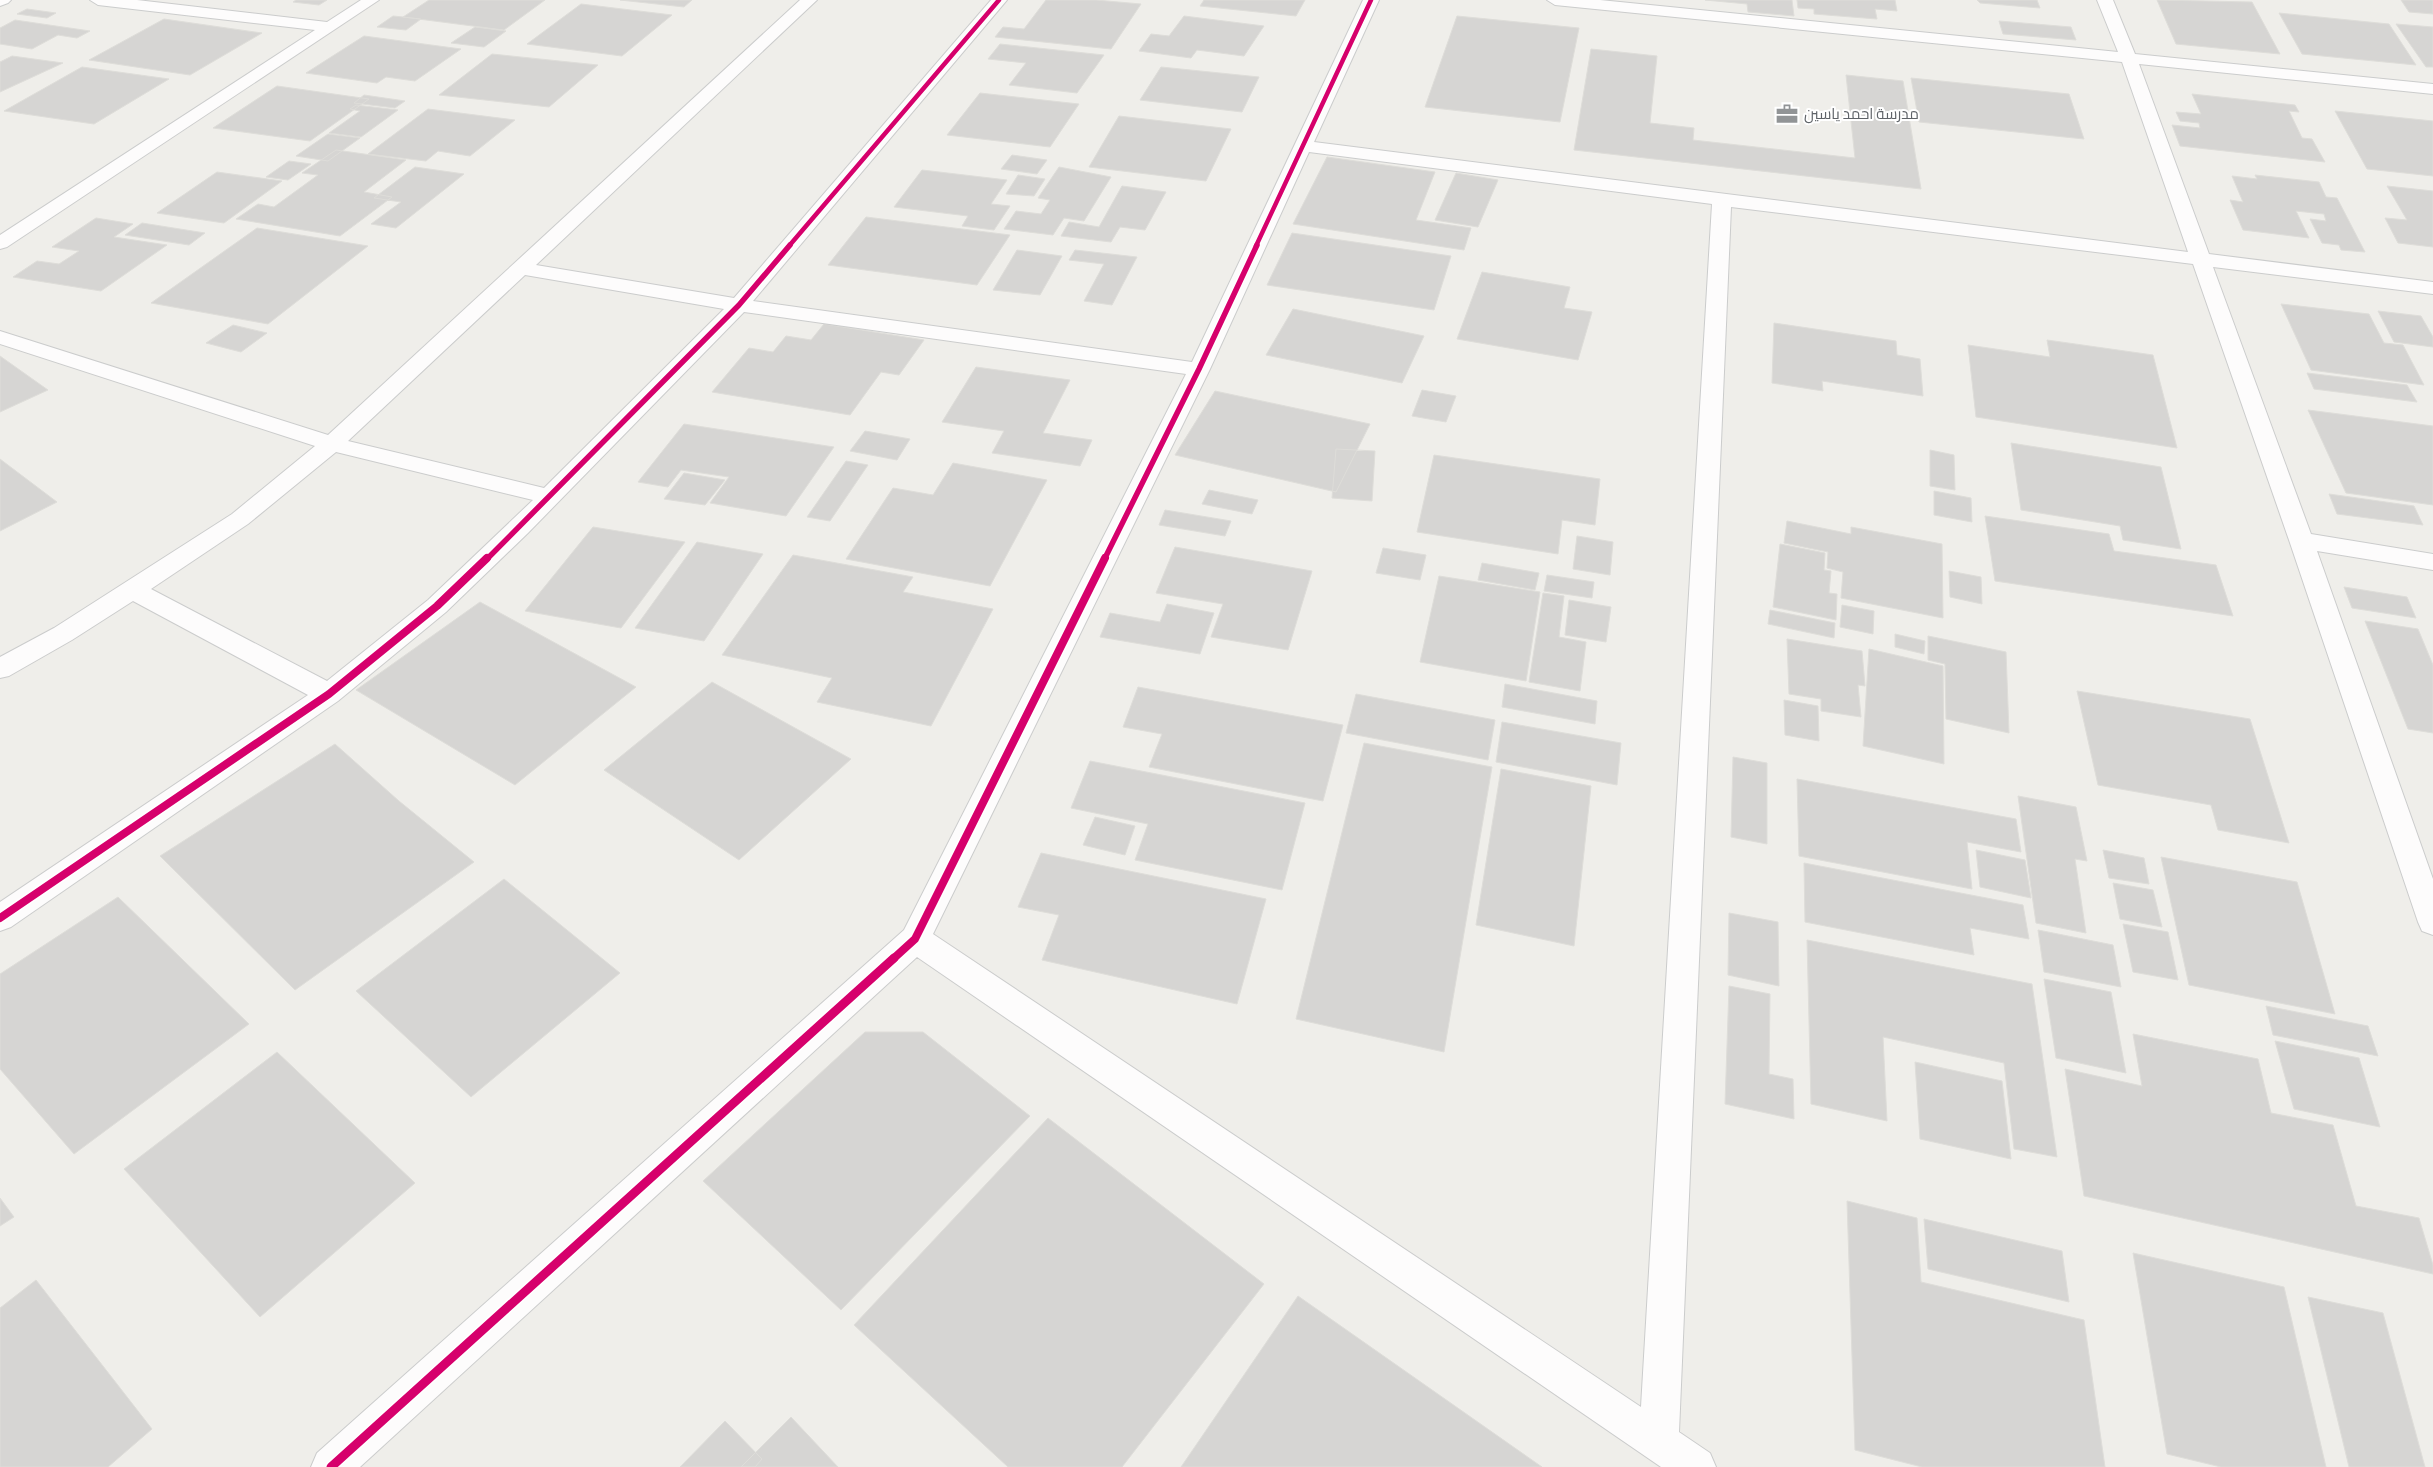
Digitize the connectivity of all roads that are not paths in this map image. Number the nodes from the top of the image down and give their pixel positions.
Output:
1 (98, 0) edge
2 (371, 0) edge
3 (809, 0) edge
4 (999, 0) edge
5 (1371, 0) edge
6 (1555, 0) edge
7 (2105, 0) edge
8 (330, 27) junction
9 (2129, 59) junction
10 (2433, 89) edge
11 (1303, 146) junction
12 (1722, 200) junction
13 (0, 243) edge
14 (2201, 260) junction
15 (521, 268) junction
16 (2433, 288) edge
17 (739, 306) junction
18 (0, 338) edge
19 (1199, 369) junction
20 (332, 444) junction
21 (549, 497) junction
22 (2301, 540) junction
23 (2433, 562) edge
24 (133, 590) junction
25 (0, 669) edge
26 (329, 694) junction
27 (0, 918) edge
28 (2433, 922) edge
29 (915, 939) junction
30 (1659, 1441) junction
31 (331, 1467) edge
32 (1696, 1467) edge

1 - 8 street
2 - 8 street
3 - 15 street
4 - 17 street
5 - 11 street
6 - 9 street
7 - 9 street
8 - 13 street
9 - 10 street
9 - 14 street
11 - 12 street
11 - 19 street
12 - 14 street
12 - 30 street
14 - 16 street
14 - 22 street
15 - 17 street
15 - 20 street
17 - 19 street
17 - 21 street
18 - 20 street
19 - 29 street
20 - 21 street
20 - 24 street
21 - 26 street
22 - 23 street
22 - 28 street
24 - 25 street
24 - 26 street
26 - 27 street
29 - 30 street
29 - 31 street
30 - 32 street

